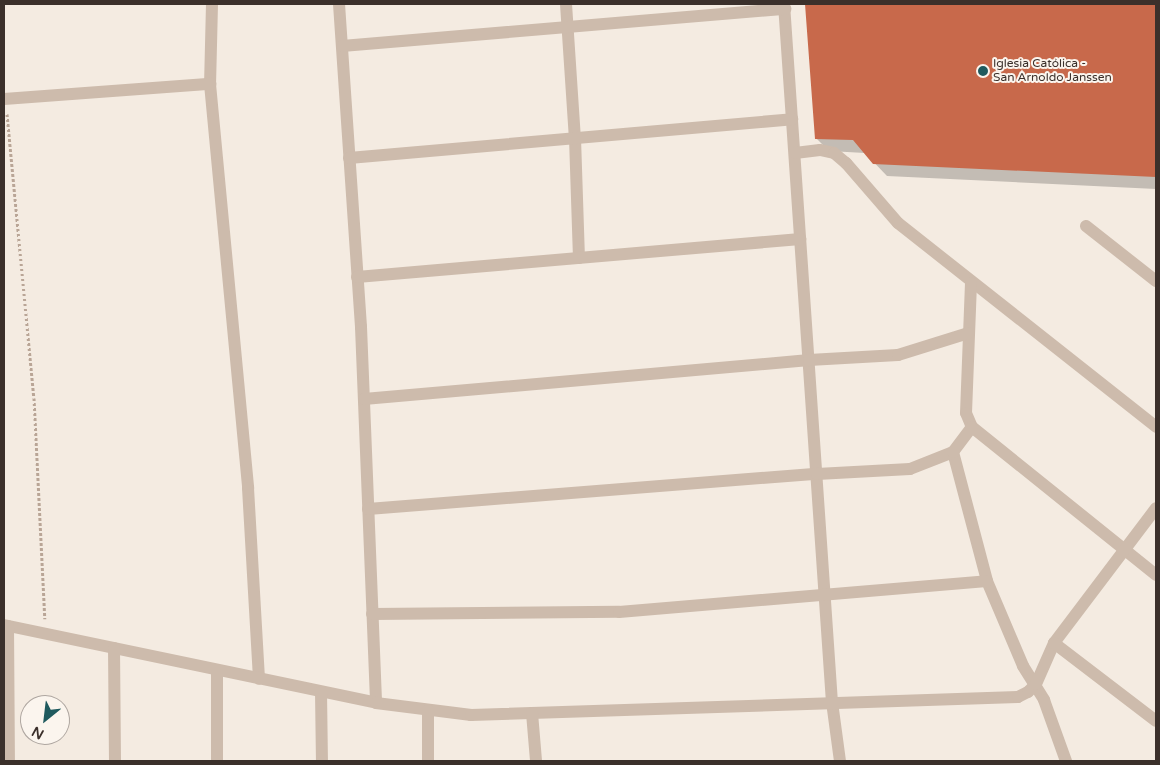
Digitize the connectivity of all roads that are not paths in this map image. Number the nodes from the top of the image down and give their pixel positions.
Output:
1 (212, 4) edge
2 (339, 4) edge
3 (566, 4) edge
4 (784, 6) edge
5 (568, 28) junction
6 (342, 46) junction
7 (210, 84) junction
8 (4, 99) edge
9 (792, 119) junction
10 (575, 138) junction
11 (795, 153) junction
12 (350, 158) junction
13 (1086, 226) dead end
14 (800, 240) junction
15 (579, 258) junction
16 (357, 276) junction
17 (1156, 281) edge
18 (972, 283) junction
19 (968, 333) junction
20 (809, 360) junction
21 (364, 399) junction
22 (972, 427) junction
23 (1156, 427) edge
24 (953, 452) junction
25 (817, 474) junction
26 (1156, 508) edge
27 (368, 509) junction
28 (1123, 549) junction
29 (1156, 574) edge
30 (987, 581) junction
31 (825, 593) junction
32 (372, 614) junction
33 (6, 625) edge
34 (1054, 643) junction
35 (114, 648) junction
36 (217, 670) junction
37 (259, 679) junction
38 (1036, 684) junction
39 (321, 692) junction
40 (832, 702) junction
41 (376, 703) junction
42 (428, 710) junction
43 (532, 712) junction
44 (1156, 721) edge
45 (9, 761) edge
46 (115, 761) edge
47 (217, 761) edge
48 (322, 761) edge
49 (428, 761) edge
50 (536, 761) edge
51 (840, 761) edge
52 (1066, 761) edge

1 - 7 street
2 - 6 street
3 - 5 street
4 - 5 street
4 - 9 street
5 - 6 street
5 - 10 street
6 - 12 street
7 - 8 street
7 - 37 street
9 - 10 street
9 - 11 street
10 - 12 street
10 - 15 street
11 - 14 street
11 - 18 street
12 - 16 street
13 - 17 street
14 - 15 street
14 - 20 street
15 - 16 street
16 - 21 street
18 - 19 street
18 - 23 street
19 - 20 street
19 - 22 street
20 - 21 street
20 - 25 street
21 - 27 street
22 - 24 street
22 - 28 street
24 - 25 street
24 - 30 street
25 - 27 street
25 - 31 street
26 - 28 street
27 - 32 street
28 - 29 street
28 - 34 street
30 - 31 street
30 - 38 street
31 - 32 street
31 - 40 street
32 - 41 street
33 - 35 street
33 - 45 street
34 - 38 street
34 - 44 street
35 - 36 street
35 - 46 street
36 - 37 street
36 - 47 street
37 - 39 street
38 - 40 street
38 - 52 street
39 - 41 street
39 - 48 street
40 - 43 street
40 - 51 street
41 - 42 street
42 - 43 street
42 - 49 street
43 - 50 street

